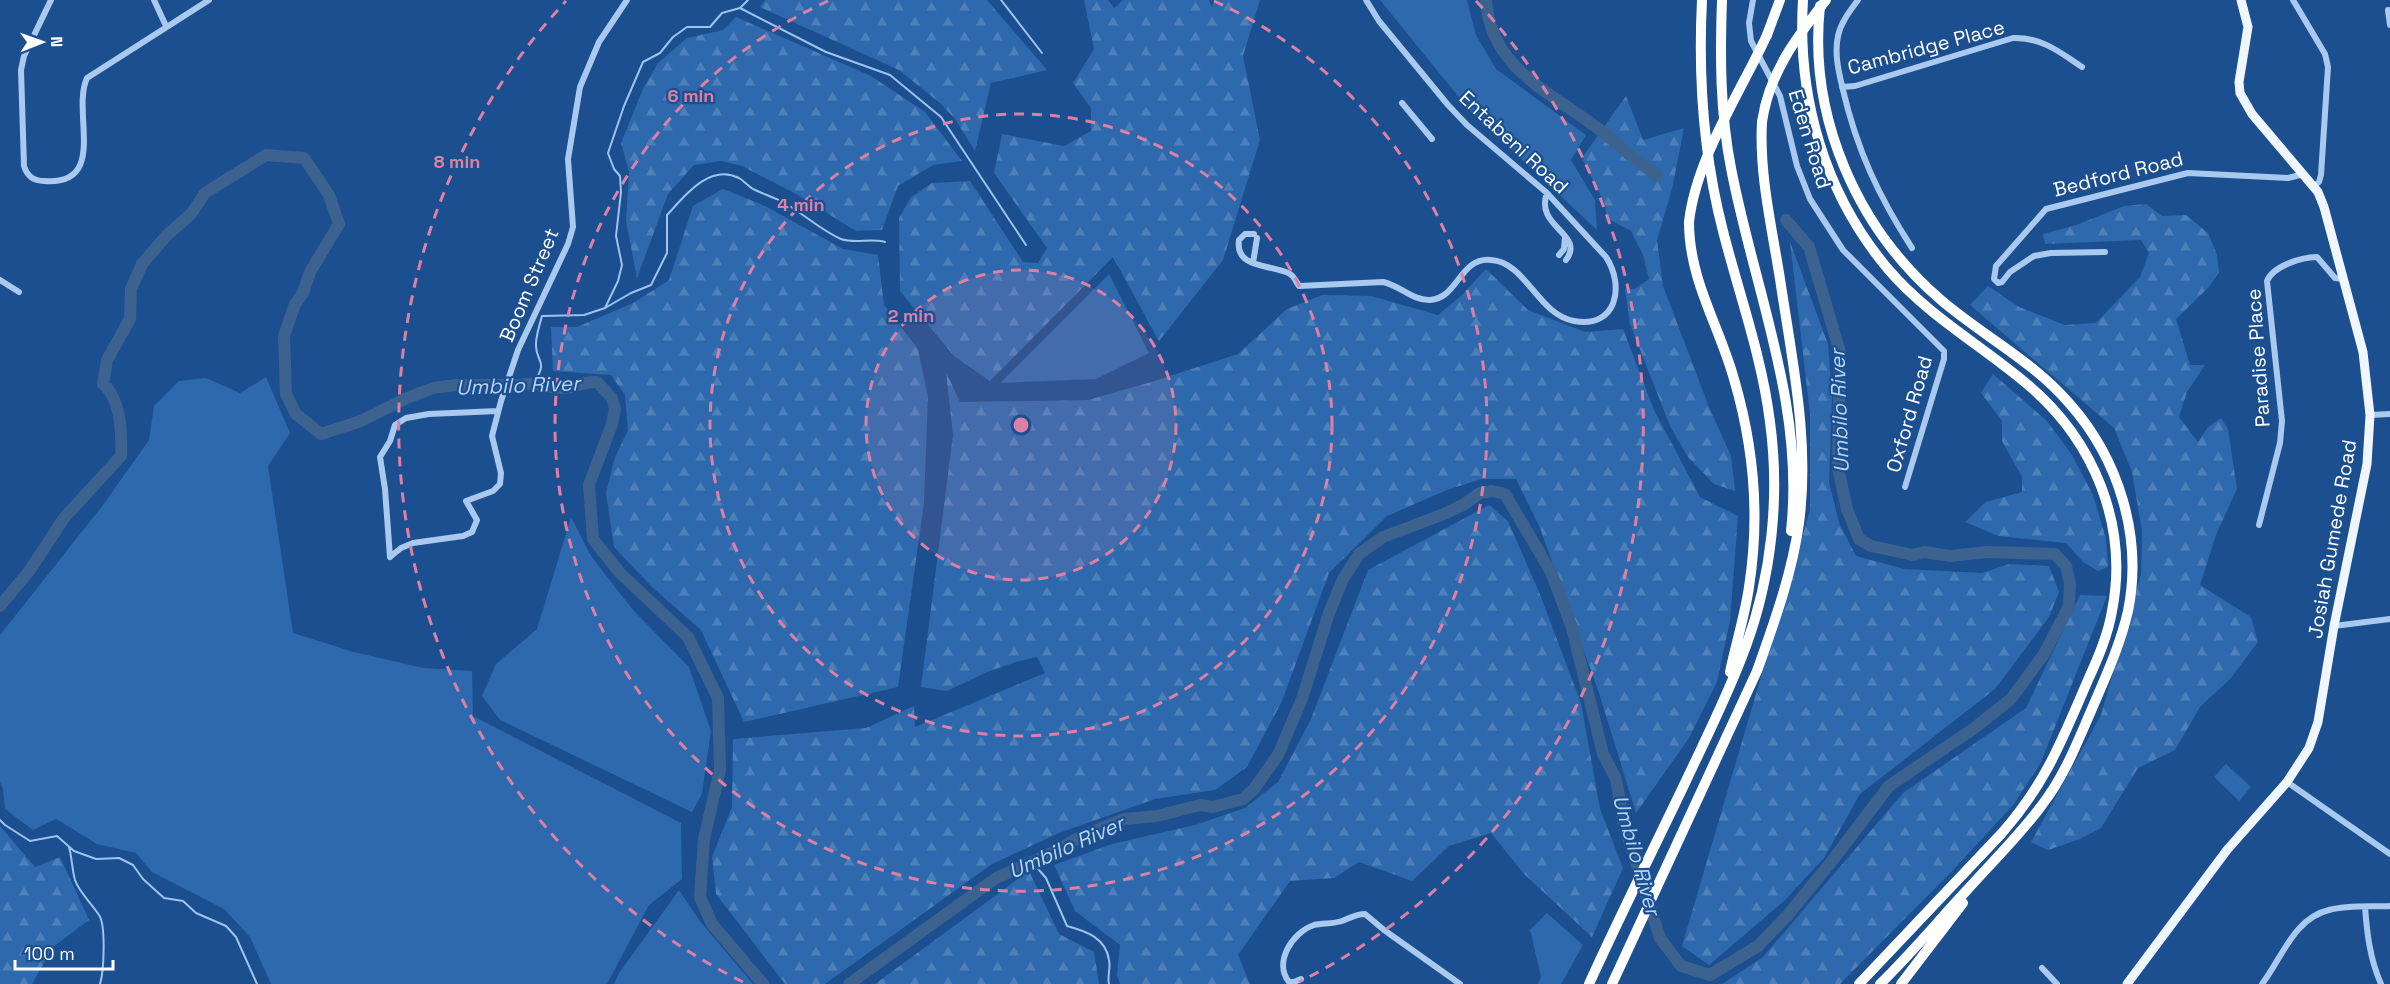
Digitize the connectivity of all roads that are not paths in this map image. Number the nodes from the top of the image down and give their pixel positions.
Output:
1 (51, 0) edge
2 (154, 0) edge
3 (209, 0) edge
4 (627, 0) edge
5 (1366, 0) edge
6 (1702, 0) edge
7 (1722, 0) edge
8 (1753, 0) edge
9 (1780, 0) edge
10 (1803, 0) edge
11 (1820, 0) edge
12 (1826, 0) edge
13 (1858, 0) edge
14 (2241, 0) edge
15 (2293, 0) edge
16 (2388, 10) dead end
17 (2390, 25) edge
18 (166, 26) junction
19 (2082, 67) dead end
20 (1842, 87) junction
21 (1402, 104) dead end
22 (1432, 139) dead end
23 (2304, 174) junction
24 (2314, 186) junction
25 (1547, 193) junction
26 (1565, 237) junction
27 (1912, 248) dead end
28 (2105, 252) dead end
29 (1559, 255) dead end
30 (1566, 260) dead end
31 (1253, 263) junction
32 (2344, 279) junction
33 (0, 280) edge
34 (19, 292) dead end
35 (1944, 351) joint
36 (498, 411) junction
37 (2390, 414) edge
38 (2370, 415) junction
39 (1905, 487) dead end
40 (2259, 525) dead end
41 (1781, 599) junction
42 (2390, 619) edge
43 (2334, 626) junction
44 (1724, 701) junction
45 (2287, 782) junction
46 (2390, 854) edge
47 (1980, 875) junction
48 (2390, 906) edge
49 (2365, 908) junction
50 (2042, 968) dead end
51 (1301, 979) dead end
52 (1613, 982) edge
53 (1460, 984) edge
54 (1589, 984) edge
55 (1859, 984) edge
56 (1880, 984) edge
57 (1901, 984) edge
58 (2056, 984) edge
59 (2127, 984) edge
60 (2262, 984) edge
61 (2381, 984) edge

1 - 18 street
2 - 18 street
3 - 18 street
4 - 36 street, Boom Street
5 - 25 street, Entabeni Road
6 - 44 highway
7 - 41 highway
8 - 35 street, Eden Road
9 - 44 highway, bridge
10 - 55 highway
11 - 47 highway
12 - 41 highway, bridge
13 - 20 street
14 - 23 main road, Josiah Gumede Road
15 - 24 street
16 - 17 street
19 - 20 street, Cambridge Place
20 - 27 street
21 - 22 street
23 - 24 main road, Josiah Gumede Road
23 - 28 street, Bedford Road
24 - 32 main road, Josiah Gumede Road
25 - 26 street
25 - 31 street, Entabeni Road
26 - 29 street
26 - 30 street
31 - 31 street
32 - 38 main road, Josiah Gumede Road
32 - 40 street, Paradise Place
33 - 34 street
35 - 39 street, Oxford Road
36 - 36 street, Boom Street
37 - 38 street
38 - 43 main road, Josiah Gumede Road
41 - 52 highway
42 - 43 street
43 - 45 main road, Josiah Gumede Road
44 - 54 highway
45 - 46 street
45 - 59 main road, Josiah Gumede Road
47 - 56 highway
47 - 57 highway
48 - 49 street
49 - 60 street
49 - 61 street
50 - 58 street
51 - 53 street

